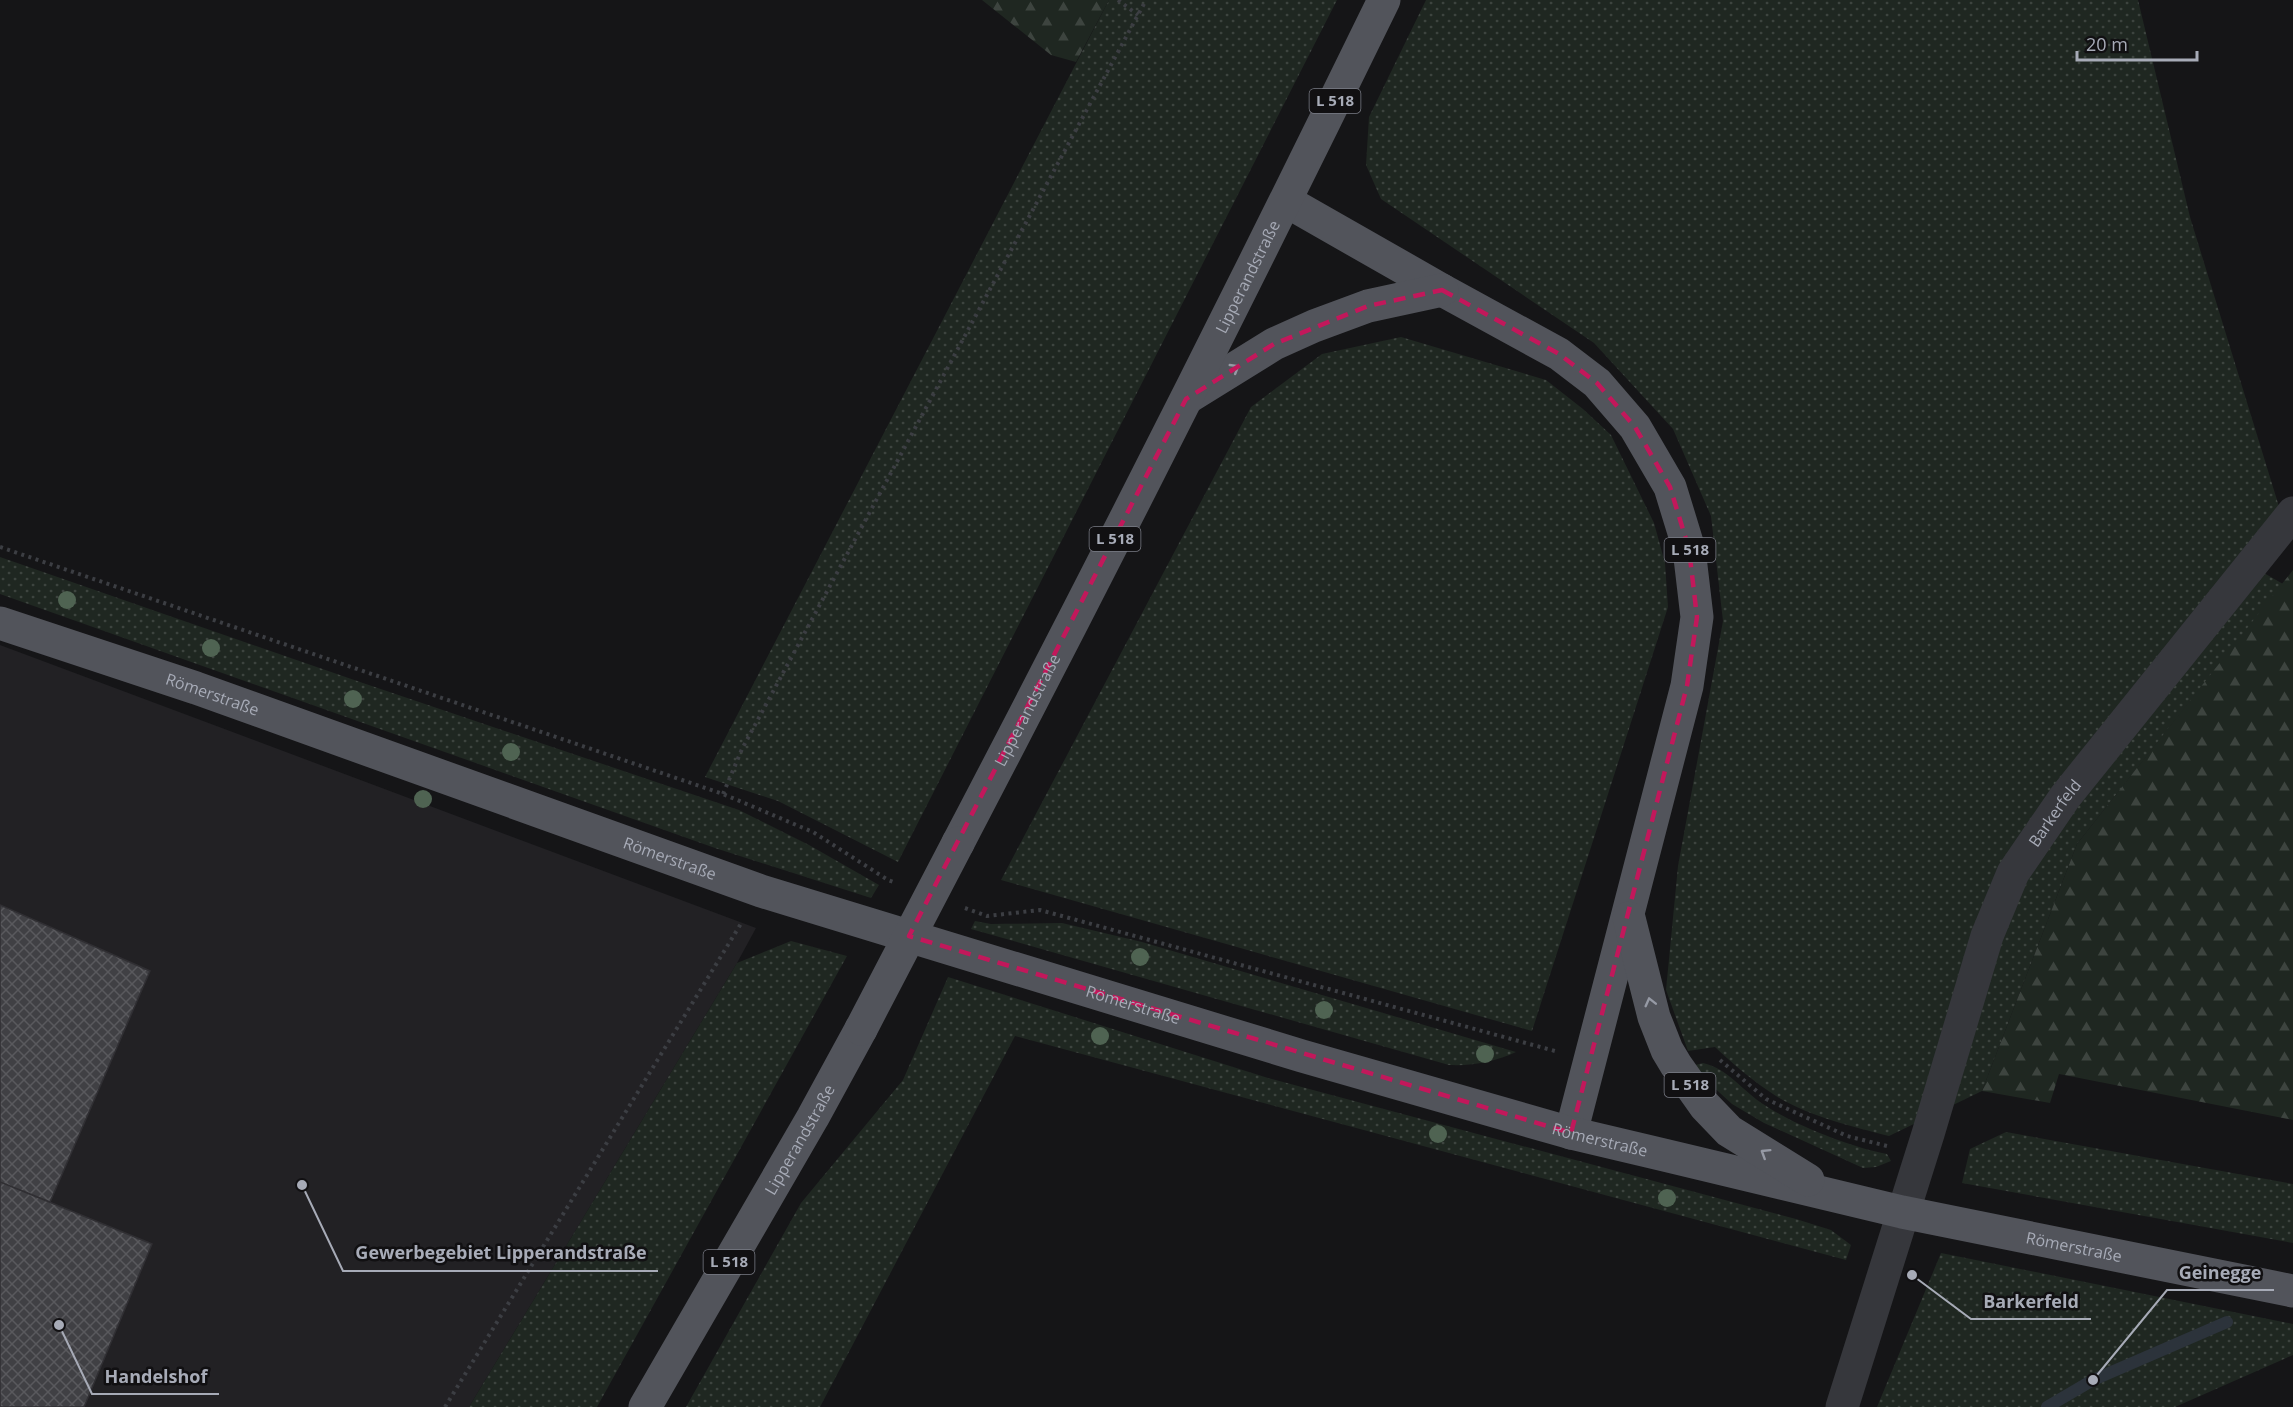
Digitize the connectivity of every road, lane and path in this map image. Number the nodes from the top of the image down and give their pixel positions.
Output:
1 (1118, 0) edge
2 (1146, 0) edge
3 (1384, 0) edge
4 (1138, 15) junction
5 (1286, 201) junction
6 (1442, 291) junction
7 (1186, 399) junction
8 (2293, 513) edge
9 (0, 623) edge
10 (723, 794) dead end
11 (761, 891) junction
12 (1628, 916) junction
13 (1571, 1133) junction
14 (1833, 1195) junction
15 (1902, 1212) junction
16 (2293, 1291) edge
17 (445, 1407) edge
18 (645, 1407) edge
19 (1842, 1407) edge

1 - 4 path
2 - 4 path
3 - 5 main road, Lipperandstraße / L 518
4 - 10 path
5 - 6 main road, L 518
5 - 7 main road, Lipperandstraße / L 518
7 -> 6 main road
6 - 12 main road, L 518
7 - 18 main road, Lipperandstraße / L 518, bridge
8 - 15 street, Barkerfeld
9 - 11 main road, Römerstraße
11 - 13 main road, Römerstraße
11 - 17 path
12 - 13 main road, L 518
14 -> 12 main road, L 518
13 - 14 main road, Römerstraße
14 - 15 main road, Römerstraße
15 - 16 main road, Römerstraße
15 - 19 street, Barkerfeld

